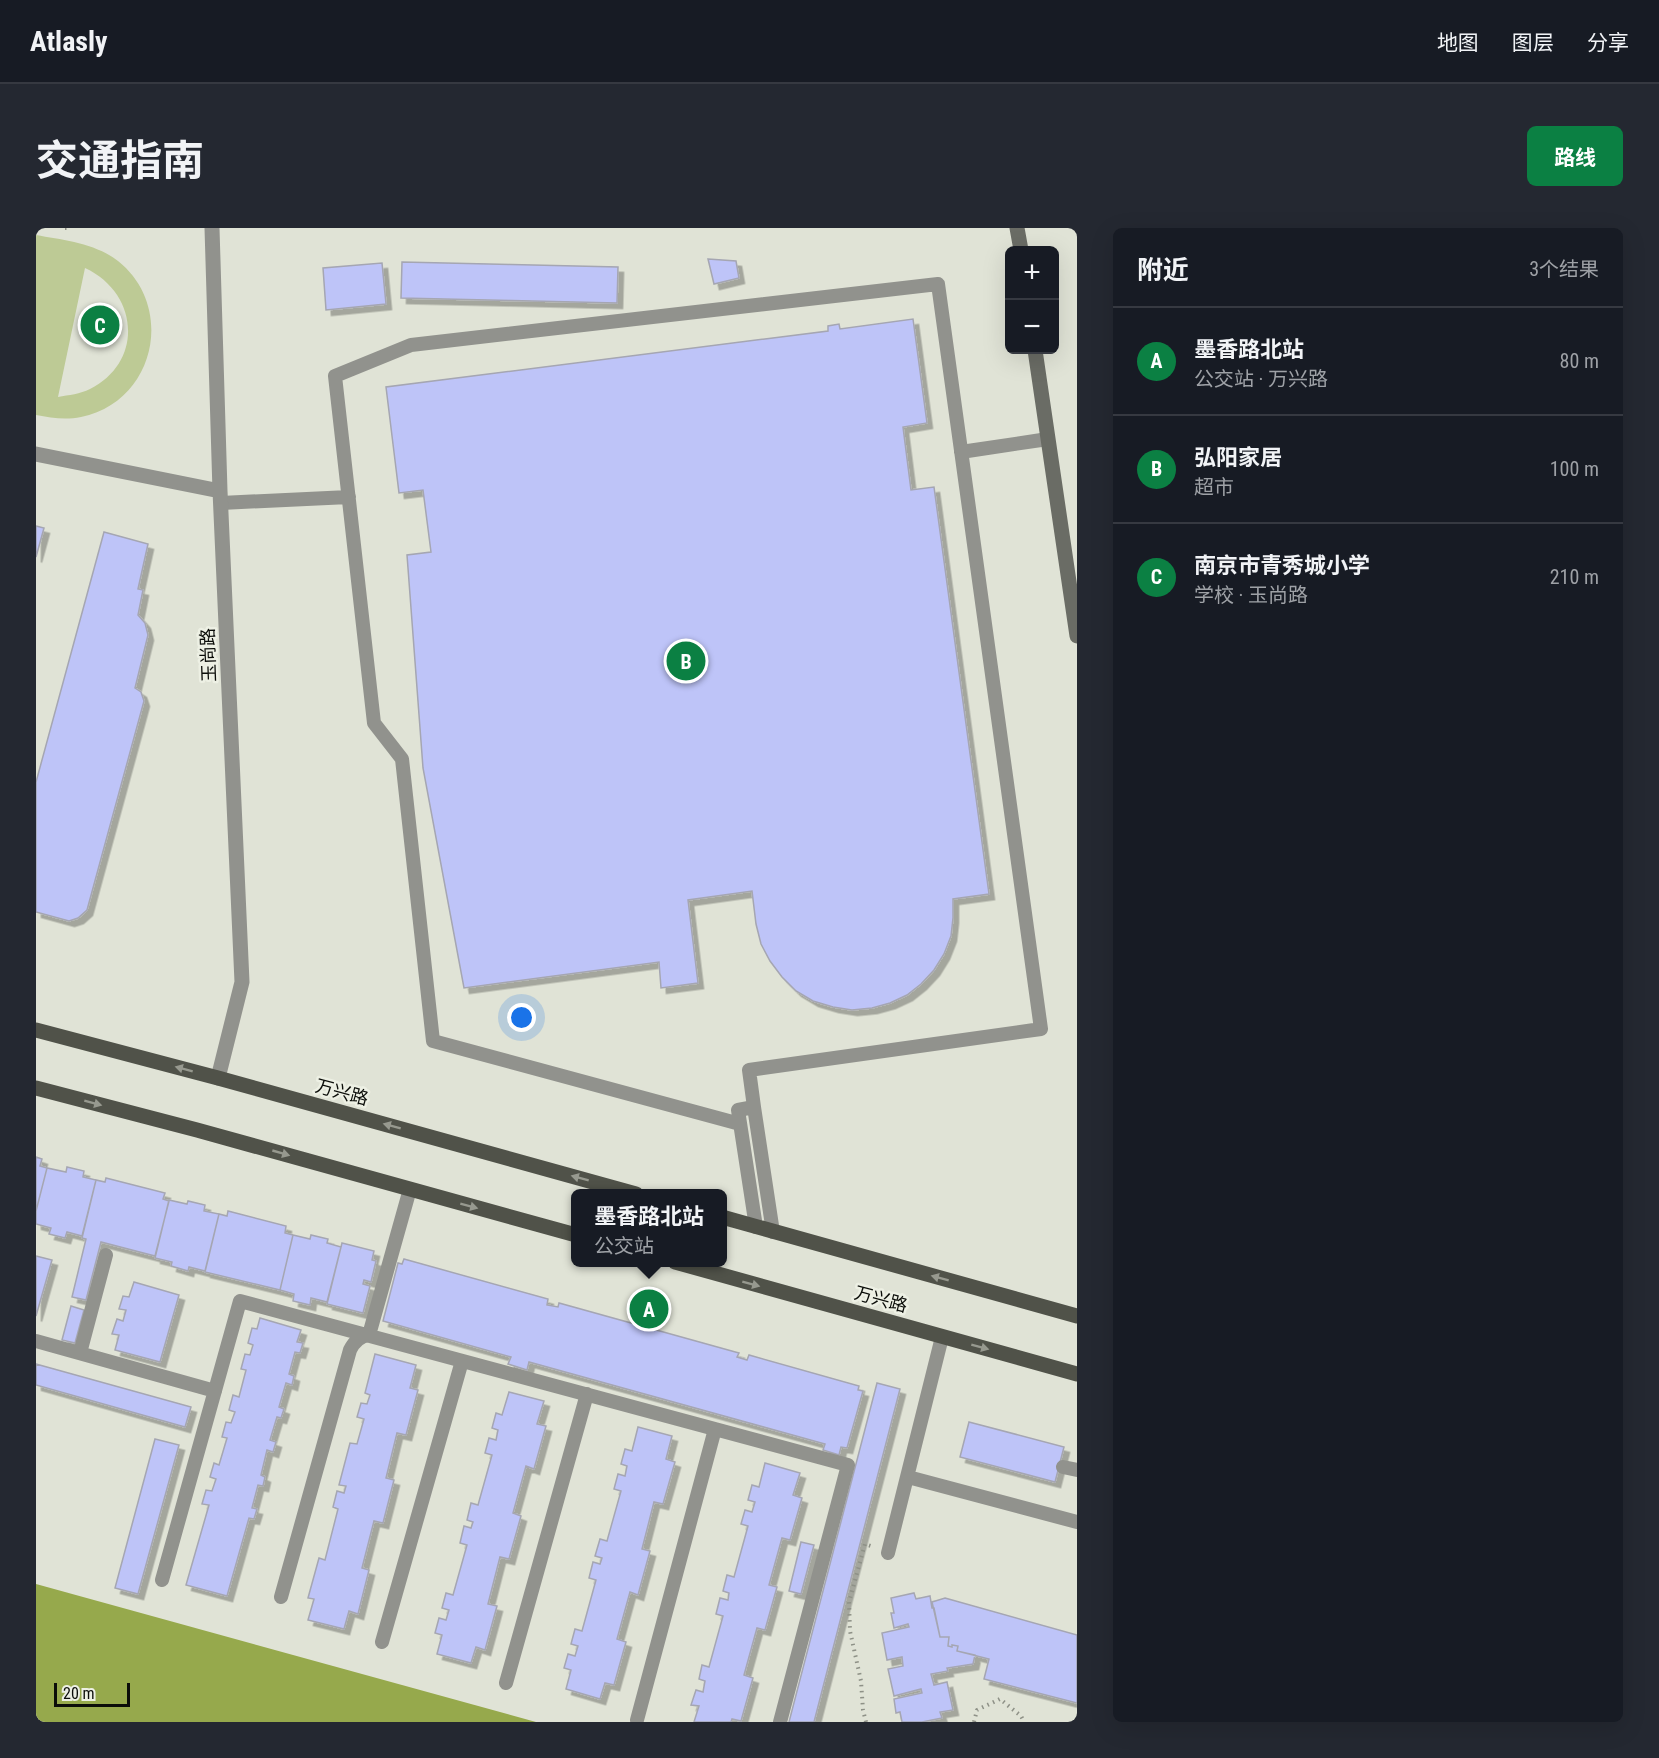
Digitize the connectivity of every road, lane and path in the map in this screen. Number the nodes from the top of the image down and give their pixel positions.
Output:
1 (212, 228) edge
2 (1017, 228) edge
3 (1020, 246) edge
4 (1036, 354) edge
5 (1048, 439) junction
6 (961, 452) junction
7 (36, 454) edge
8 (221, 497) junction
9 (349, 497) junction
10 (1077, 636) edge
11 (36, 1030) edge
12 (218, 1078) junction
13 (36, 1088) edge
14 (754, 1107) junction
15 (740, 1124) junction
16 (410, 1189) junction
17 (618, 1189) edge
18 (727, 1218) edge
19 (756, 1227) junction
20 (773, 1232) junction
21 (571, 1234) edge
22 (106, 1255) dead end
23 (690, 1267) edge
24 (1077, 1316) edge
25 (369, 1335) junction
26 (942, 1336) junction
27 (36, 1341) edge
28 (80, 1353) junction
29 (462, 1361) junction
30 (1077, 1374) edge
31 (215, 1391) junction
32 (586, 1394) junction
33 (715, 1429) junction
34 (1063, 1467) dead end
35 (1077, 1470) edge
36 (908, 1477) junction
37 (1077, 1522) edge
38 (889, 1552) joint
39 (162, 1580) dead end
40 (281, 1597) dead end
41 (382, 1642) dead end
42 (506, 1683) dead end
43 (637, 1720) dead end
44 (780, 1722) edge
45 (866, 1722) edge
46 (974, 1722) edge
47 (1024, 1722) edge

1 - 8 street, 玉尚路
2 - 3 street
4 - 5 street
5 - 6 lane
5 - 10 street
6 - 9 lane
6 - 14 lane
7 - 8 street
8 - 9 lane
8 - 12 street, 玉尚路
9 - 15 lane
12 -> 11 main road, 万兴路
17 -> 12 main road, 万兴路
13 -> 16 main road
14 - 15 lane
14 - 20 lane
15 - 19 lane
16 -> 21 main road
16 - 25 lane
18 - 19 main road, 万兴路
19 - 20 main road, 万兴路
24 -> 20 main road, 万兴路
22 - 28 lane
23 -> 26 main road, 万兴路
25 - 29 lane
25 - 31 lane
25 - 40 lane
26 -> 30 main road, 万兴路
26 - 36 lane
27 - 28 lane
28 - 31 lane
29 - 32 lane
29 - 41 lane
31 - 39 lane
32 - 33 lane
32 - 42 lane
33 - 43 lane
33 - 44 lane
34 - 35 lane
36 - 37 lane
36 - 38 lane
38 - 45 path
46 - 47 path

